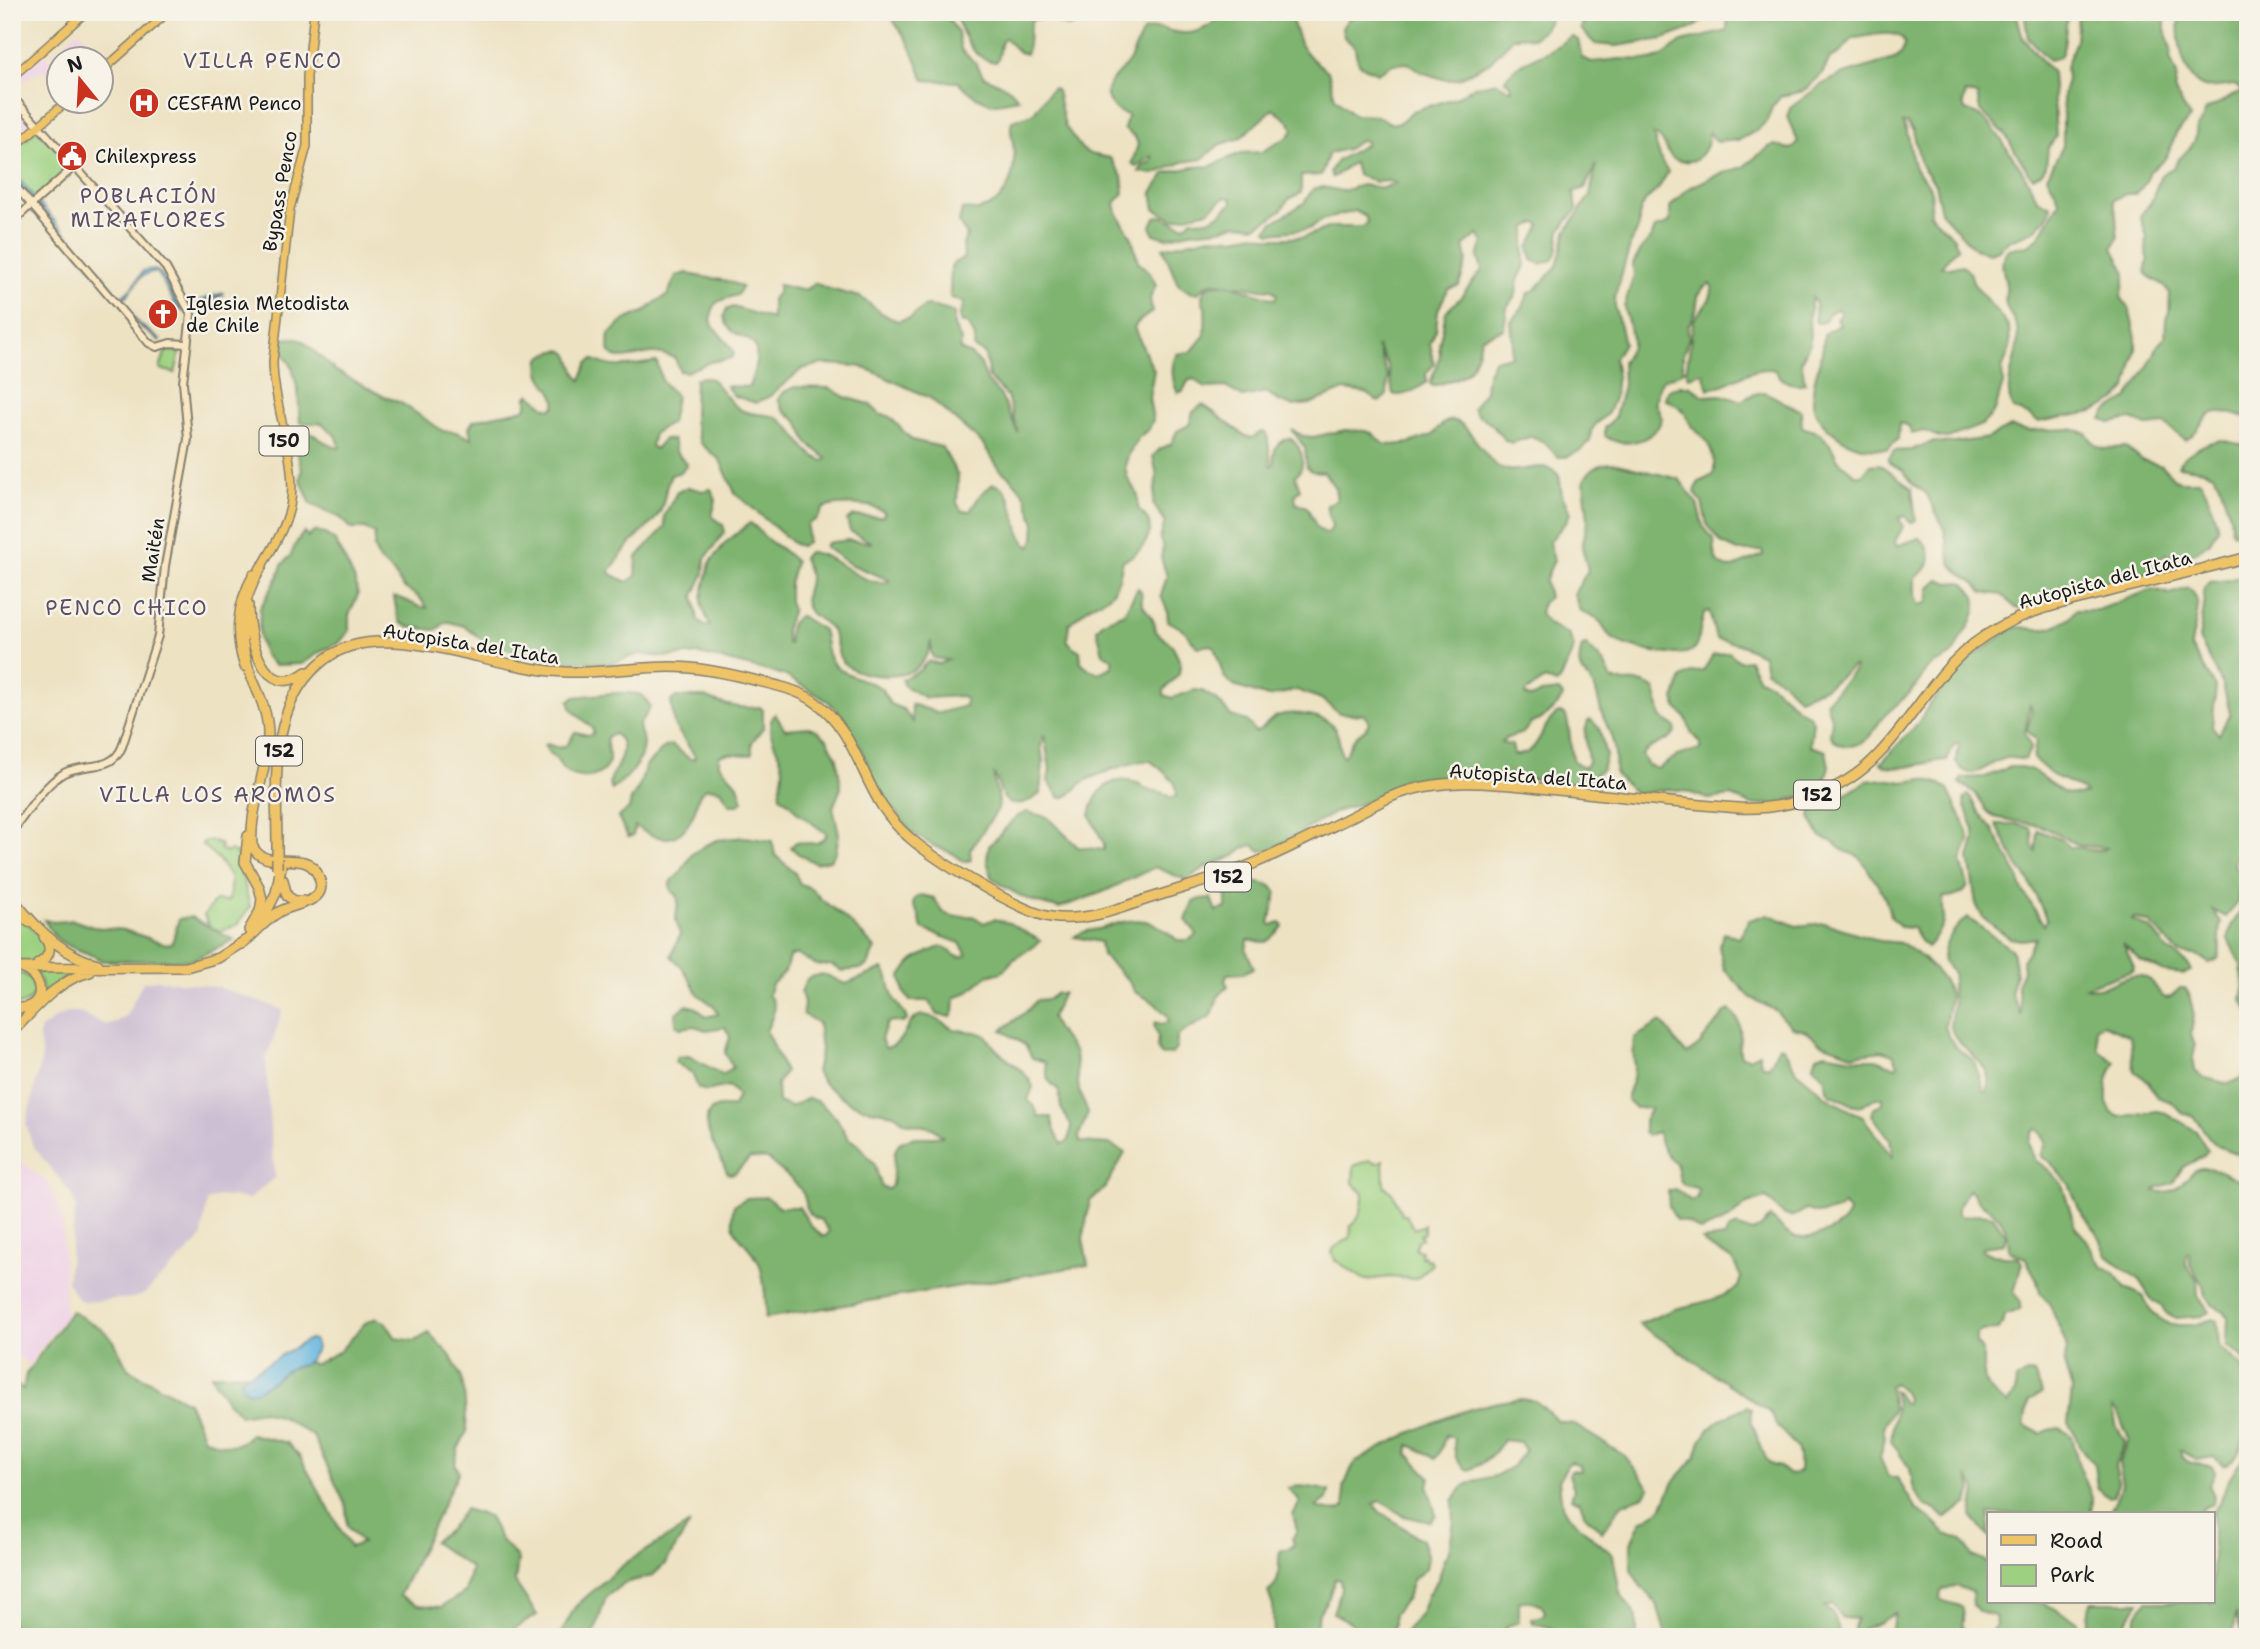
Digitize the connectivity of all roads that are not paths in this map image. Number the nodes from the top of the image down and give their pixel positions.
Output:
1 (86, 12) edge
2 (168, 12) edge
3 (314, 12) edge
4 (116, 58) edge
5 (12, 78) edge
6 (12, 96) edge
7 (50, 116) edge
8 (39, 125) junction
9 (12, 149) edge
10 (75, 166) junction
11 (12, 182) edge
12 (34, 203) junction
13 (12, 222) edge
14 (187, 344) junction
15 (277, 539) junction
16 (2248, 559) edge
17 (262, 566) junction
18 (325, 659) junction
19 (14, 828) edge
20 (250, 828) junction
21 (280, 864) junction
22 (12, 898) edge
23 (12, 916) edge
24 (249, 930) junction
25 (242, 944) junction
26 (38, 964) junction
27 (98, 964) junction
28 (15, 967) edge
29 (117, 969) junction
30 (12, 1007) edge
31 (12, 1032) edge

1 - 5 main road
2 - 4 main road
3 - 15 main road, Bypass Penco / 150
6 - 8 main road
7 - 8 main road
8 - 9 main road
8 - 10 main road
10 - 12 main road
10 - 14 main road, Maitén
11 - 12 main road
12 - 13 main road
12 - 14 main road
14 - 19 main road, Maitén
15 - 17 main road, Bypass Penco / 150
15 - 20 main road, Bypass Penco / 150
16 - 18 highway, Autopista del Itata / 152
16 - 21 highway, Autopista del Itata / 152
17 - 18 highway
17 - 25 highway
18 - 21 highway, Autopista del Itata / 152
20 - 21 highway
20 - 24 highway
21 - 24 highway, Autopista del Itata / 152
21 - 25 highway, Autopista del Itata / 152
22 - 27 highway
23 - 26 highway
24 - 27 highway, Autopista del Itata / 152
25 - 29 highway, Autopista del Itata / 152
26 - 27 highway, Autopista del Itata / 152
26 - 28 highway, Autopista del Itata / 152
28 - 29 highway, Autopista del Itata / 152
28 - 30 highway
29 - 31 highway

